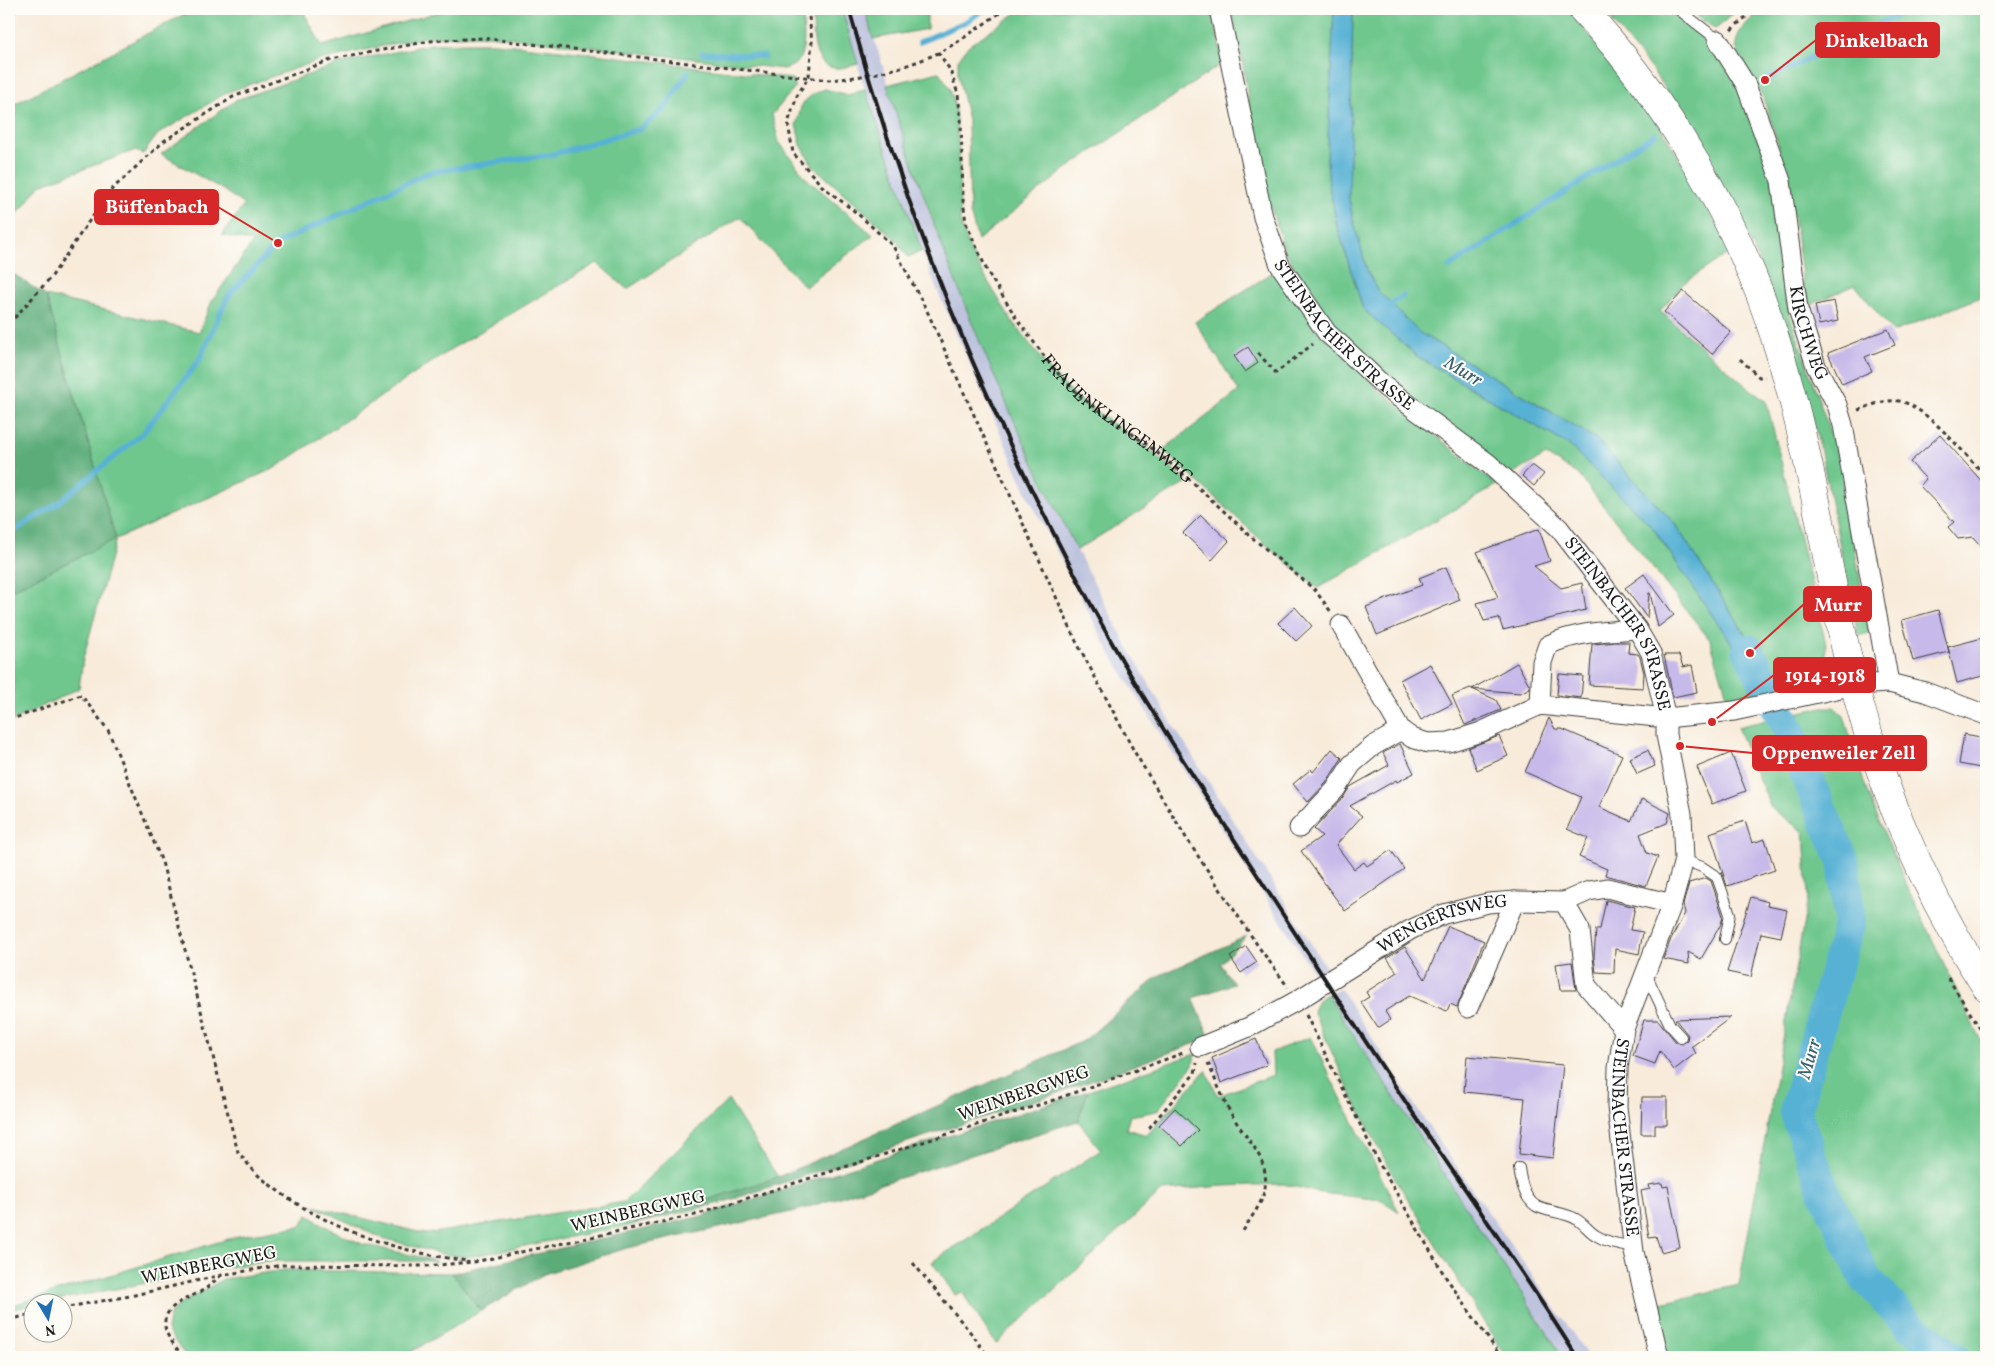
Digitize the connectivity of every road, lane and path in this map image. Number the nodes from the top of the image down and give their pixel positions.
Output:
1 (808, 9) edge
2 (1006, 9) edge
3 (1219, 9) edge
4 (1582, 9) edge
5 (1678, 9) edge
6 (1755, 9) edge
7 (1718, 40) junction
8 (938, 52) junction
9 (809, 76) junction
10 (9, 324) edge
11 (1327, 333) junction
12 (1258, 352) dead end
13 (1740, 359) dead end
14 (1768, 377) dead end
15 (1840, 416) junction
16 (1986, 476) edge
17 (1341, 625) joint
18 (1637, 629) junction
19 (1889, 682) junction
20 (1855, 685) junction
21 (1540, 705) junction
22 (1986, 715) edge
23 (1666, 718) junction
24 (9, 720) edge
25 (1402, 730) junction
26 (1299, 828) dead end
27 (1684, 860) junction
28 (1515, 901) junction
29 (1564, 902) junction
30 (1672, 904) junction
31 (1725, 939) dead end
32 (1646, 974) junction
33 (1948, 978) dead end
34 (1986, 987) edge
35 (1298, 1000) junction
36 (1468, 1008) dead end
37 (1624, 1028) junction
38 (1984, 1031) edge
39 (1681, 1037) dead end
40 (1986, 1038) edge
41 (1200, 1047) junction
42 (1149, 1128) dead end
43 (1519, 1168) dead end
44 (1243, 1231) dead end
45 (1633, 1246) junction
46 (474, 1262) junction
47 (913, 1263) dead end
48 (222, 1274) junction
49 (72, 1306) edge
50 (22, 1317) edge
51 (9, 1320) edge
52 (183, 1357) edge
53 (988, 1357) edge
54 (1501, 1357) edge
55 (1659, 1357) edge

1 - 9 path
2 - 8 path
3 - 11 street, STEINBACHER STRASSE
4 - 20 street
5 - 7 lane, KIRCHWEG
6 - 7 path
7 - 15 street, KIRCHWEG
8 - 9 path
8 - 17 path, FRAUENKLINGENWEG
9 - 10 path
9 - 35 path
11 - 12 path
11 - 18 street, STEINBACHER STRASSE
13 - 14 path
15 - 16 path
15 - 19 street, KIRCHWEG
17 - 25 street
18 - 21 street
18 - 23 street, STEINBACHER STRASSE
19 - 20 street
19 - 22 street
20 - 23 street
20 - 34 street
21 - 23 street
21 - 25 street
23 - 27 street, STEINBACHER STRASSE
24 - 46 path
25 - 26 street
27 - 30 street, STEINBACHER STRASSE
27 - 31 lane
28 - 29 street, WENGERTSWEG
28 - 35 street, WENGERTSWEG
28 - 36 street
29 - 30 street
29 - 37 street
30 - 32 street, STEINBACHER STRASSE
32 - 37 street, STEINBACHER STRASSE
32 - 39 lane
33 - 38 path
35 - 41 street, WENGERTSWEG
35 - 54 path
37 - 45 street, STEINBACHER STRASSE
38 - 40 path
41 - 42 path
41 - 44 path
41 - 46 path, WEINBERGWEG
43 - 45 lane
45 - 55 street, STEINBACHER STRASSE
46 - 48 path, WEINBERGWEG
47 - 53 path
48 - 49 path, WEINBERGWEG
48 - 52 path
50 - 51 path

